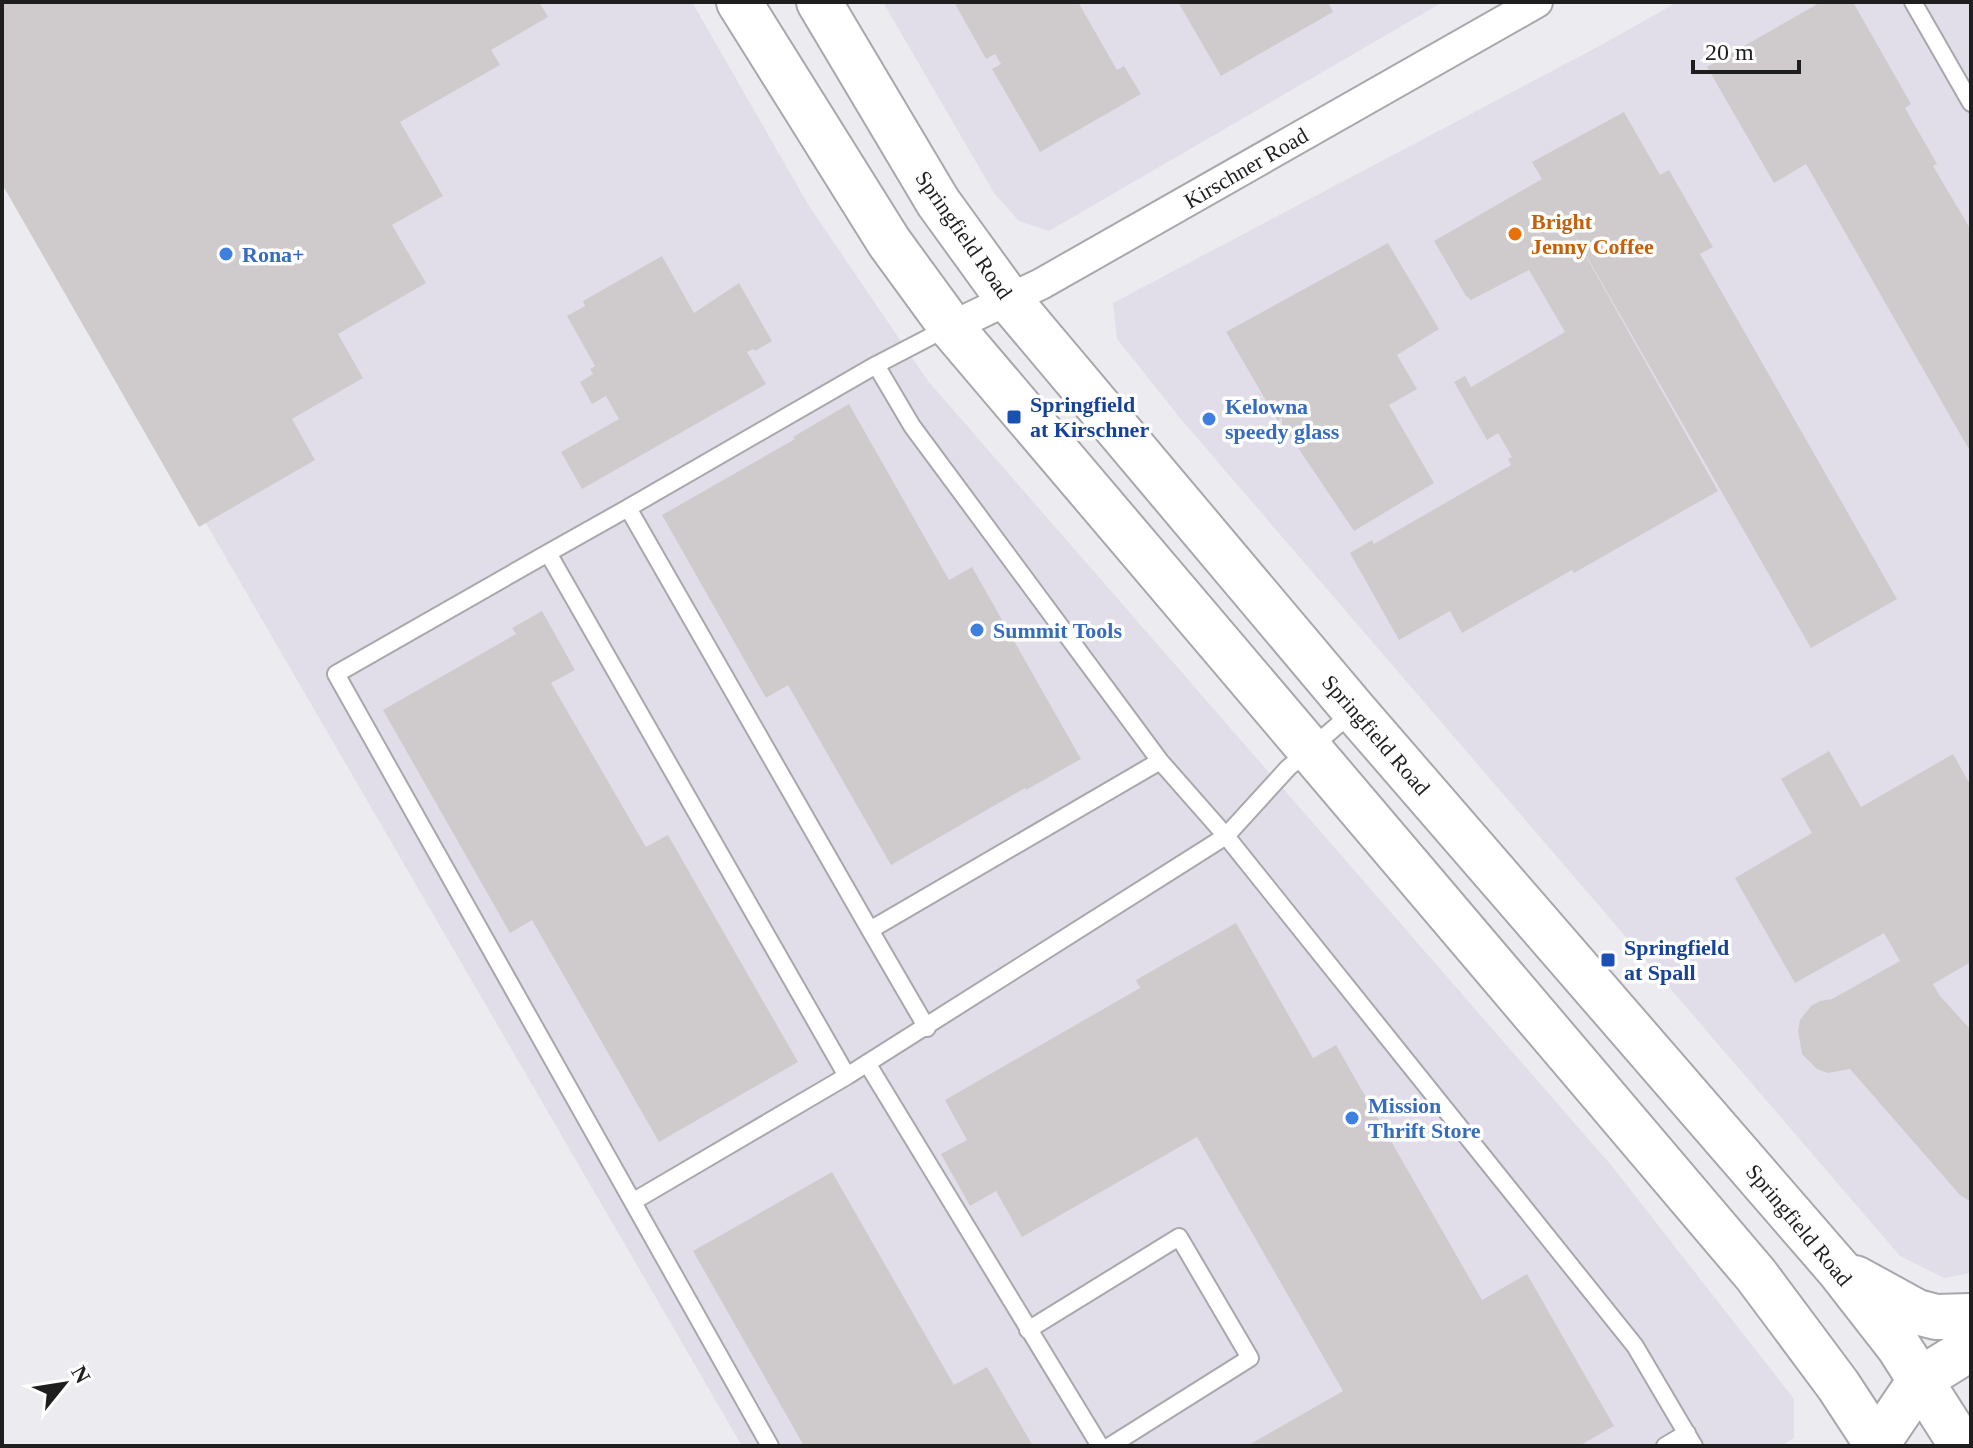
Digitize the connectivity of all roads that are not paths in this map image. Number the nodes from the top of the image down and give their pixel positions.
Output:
1 (739, 2) edge
2 (819, 2) edge
3 (1537, 2) edge
4 (1913, 2) edge
5 (1971, 103) edge
6 (1009, 300) junction
7 (951, 327) junction
8 (876, 365) junction
9 (628, 508) junction
10 (548, 553) junction
11 (1354, 710) junction
12 (1309, 750) junction
13 (1160, 761) junction
14 (1226, 836) junction
15 (870, 930) junction
16 (927, 1028) junction
17 (867, 1063) junction
18 (847, 1076) junction
19 (634, 1201) junction
20 (1839, 1270) junction
21 (1971, 1316) edge
22 (1028, 1330) junction
23 (1971, 1348) edge
24 (1921, 1379) junction
25 (1960, 1424) edge
26 (1690, 1440) edge
27 (1876, 1445) edge
28 (770, 1446) edge
29 (1100, 1446) edge
30 (1110, 1446) edge
31 (1665, 1446) edge

1 - 7 main road
2 - 6 main road, Springfield Road
3 - 6 street, Kirschner Road
4 - 5 lane
6 - 7 street, Kirschner Road
6 - 11 main road, Springfield Road
7 - 8 lane
7 - 12 main road
8 - 9 lane
8 - 13 lane
9 - 10 lane
9 - 15 lane
10 - 18 lane
10 - 19 lane
11 - 12 lane
11 - 20 main road, Springfield Road
12 - 14 lane
12 - 27 main road
13 - 14 lane
13 - 15 lane
14 - 16 lane
14 - 26 lane
15 - 16 lane
16 - 17 lane
17 - 18 lane
17 - 22 lane
18 - 19 lane
19 - 28 lane
20 - 21 main road
20 - 24 main road, Springfield Road
22 - 29 lane
22 - 30 lane
23 - 24 main road
24 - 25 main road, Springfield Road
24 - 27 main road
25 - 27 main road
26 - 31 lane

